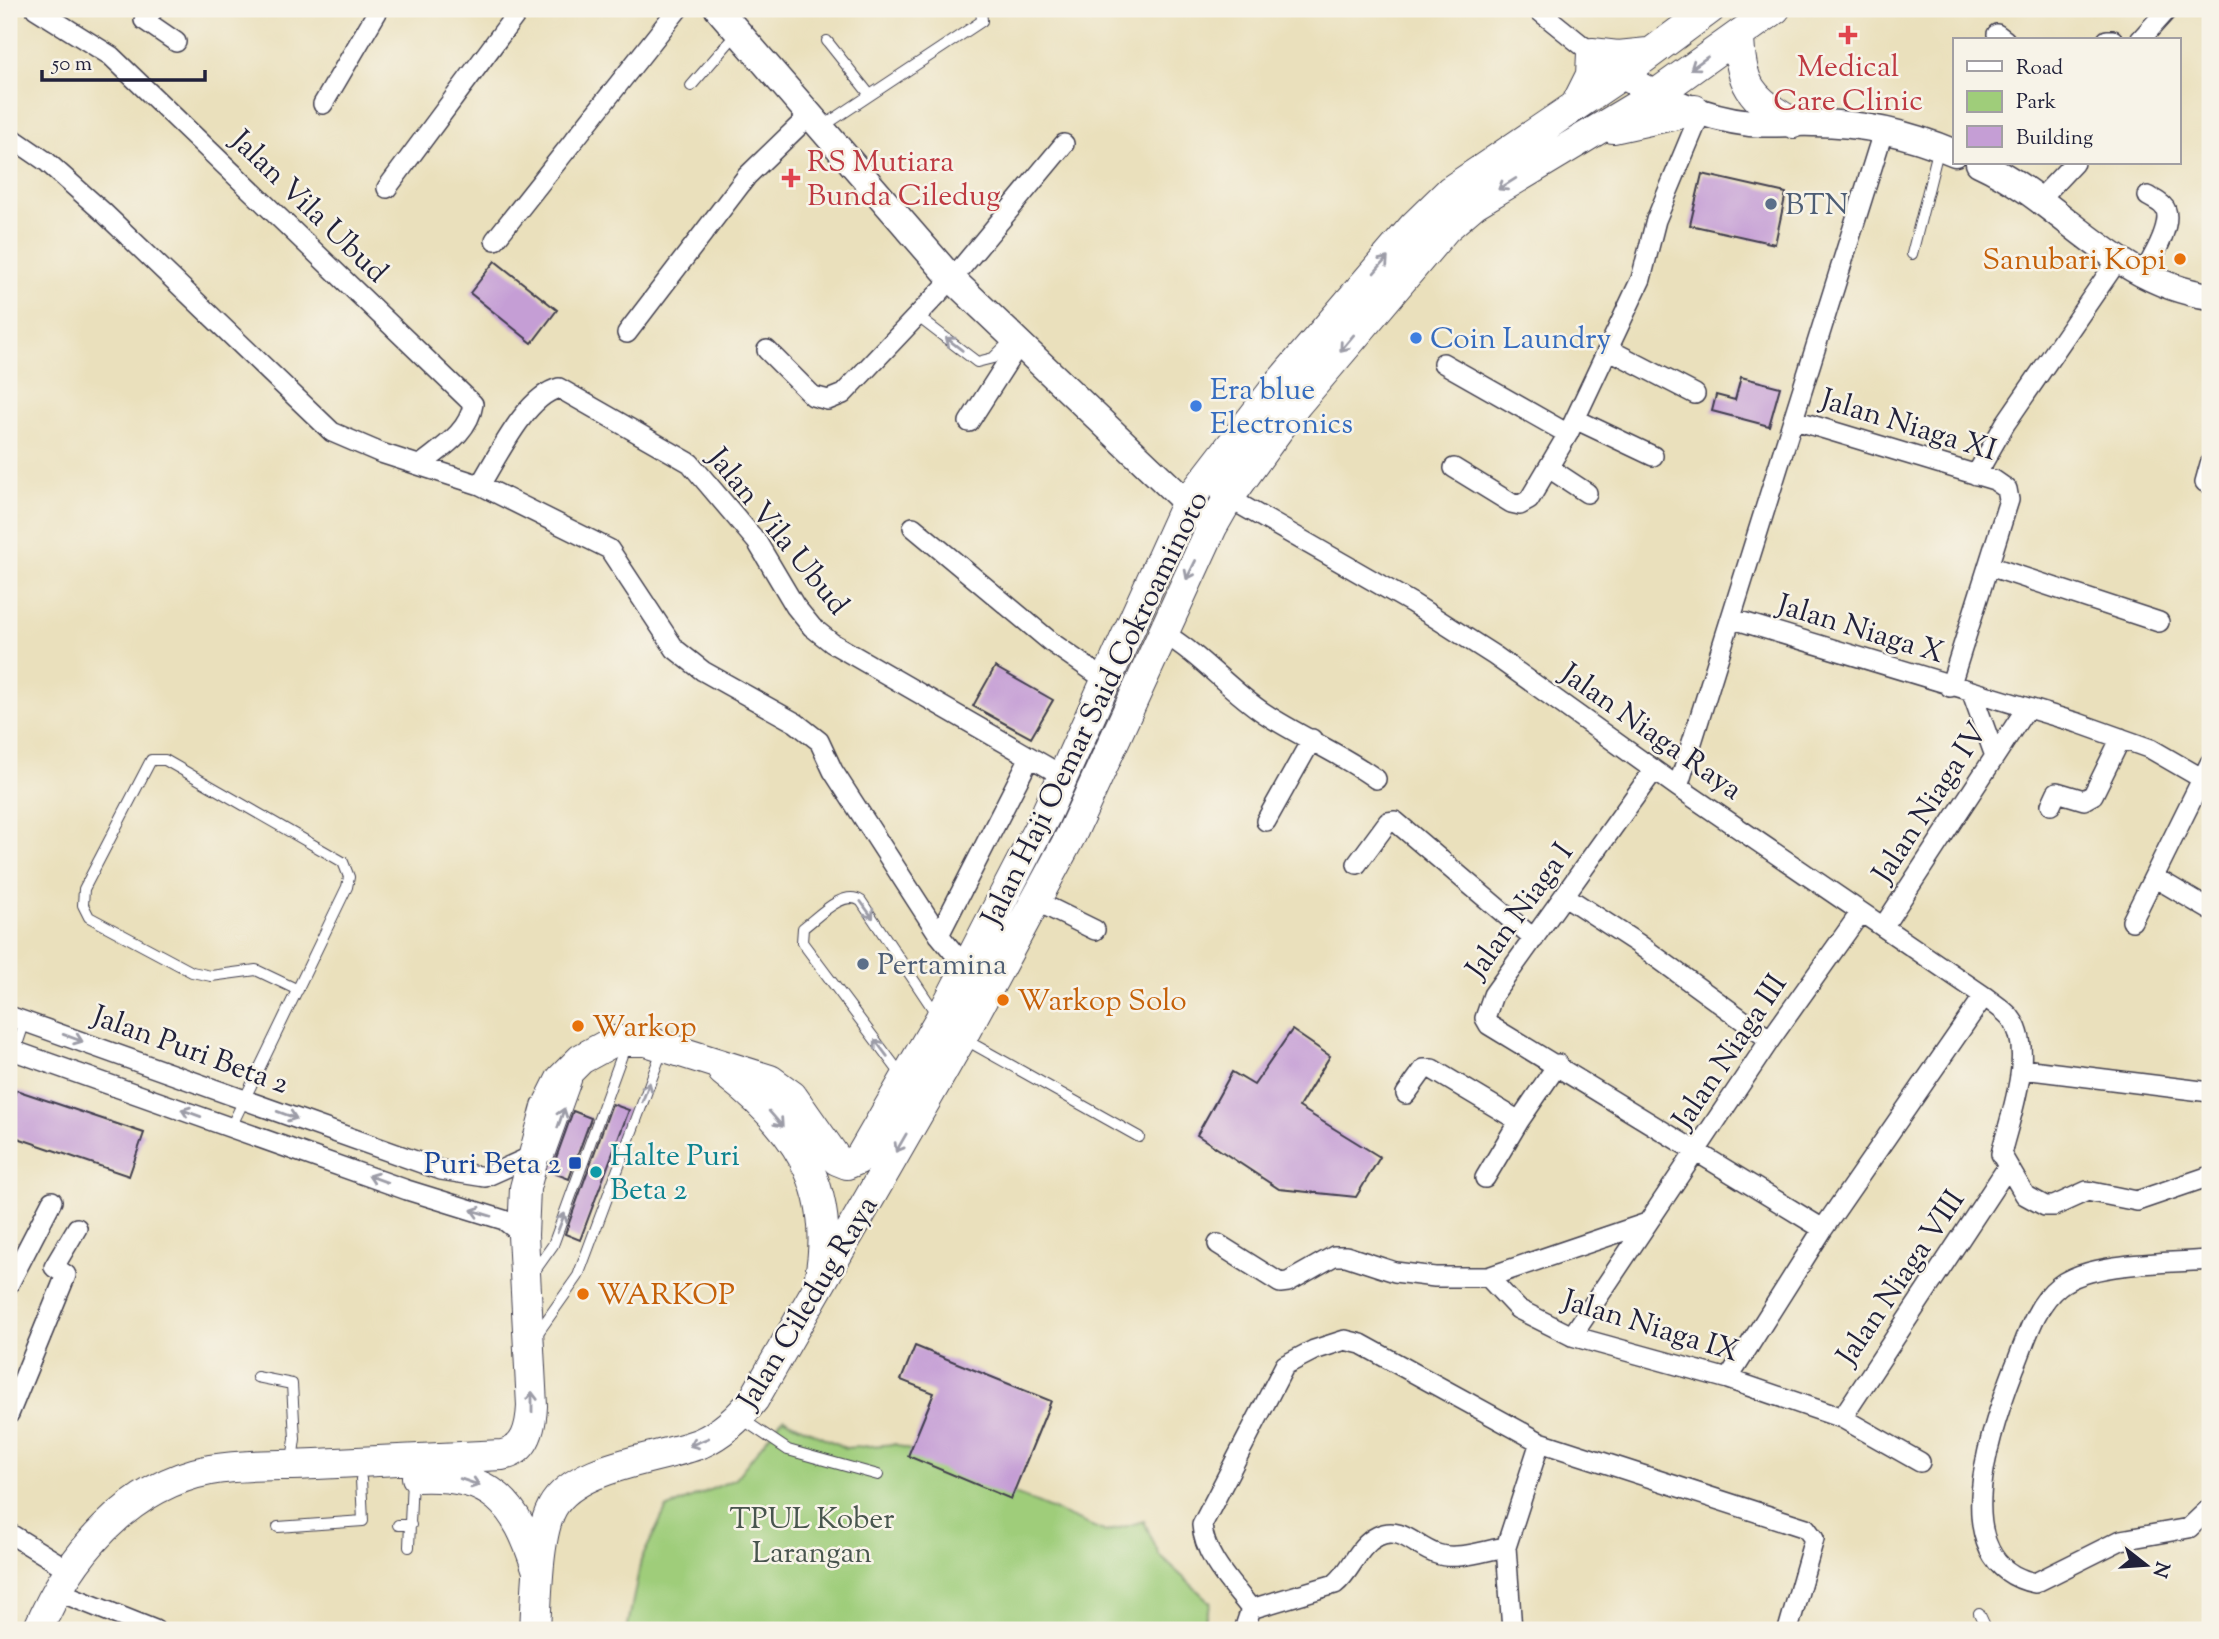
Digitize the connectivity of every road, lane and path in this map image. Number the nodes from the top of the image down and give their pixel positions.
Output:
1 (36, 9) edge
2 (153, 9) edge
3 (379, 9) edge
4 (520, 9) edge
5 (678, 9) edge
6 (718, 9) edge
7 (981, 9) edge
8 (1537, 9) edge
9 (1710, 9) edge
10 (1775, 9) edge
11 (2168, 9) edge
12 (1680, 17) edge
13 (739, 31) junction
14 (1739, 35) junction
15 (2142, 38) edge
16 (827, 41) dead end
17 (176, 42) dead end
18 (1592, 53) junction
19 (1648, 53) junction
20 (1620, 75) junction
21 (691, 86) dead end
22 (870, 95) junction
23 (1655, 95) junction
24 (323, 104) dead end
25 (1576, 105) junction
26 (1698, 111) junction
27 (815, 122) junction
28 (1793, 123) junction
29 (1884, 129) junction
30 (1589, 135) junction
31 (9, 136) edge
32 (1064, 144) dead end
33 (1947, 149) edge
34 (1981, 164) edge
35 (2073, 164) edge
36 (387, 188) dead end
37 (2148, 196) dead end
38 (2039, 199) junction
39 (495, 240) dead end
40 (1912, 254) dead end
41 (2117, 261) junction
42 (2143, 276) junction
43 (952, 279) junction
44 (2210, 296) edge
45 (917, 316) junction
46 (627, 333) dead end
47 (1016, 341) junction
48 (1608, 349) junction
49 (767, 350) dead end
50 (1443, 363) dead end
51 (1695, 394) dead end
52 (1795, 420) junction
53 (969, 422) dead end
54 (1572, 426) junction
55 (1653, 456) dead end
56 (422, 464) junction
57 (1454, 468) dead end
58 (1549, 468) junction
59 (1976, 475) junction
60 (480, 485) junction
61 (1195, 493) junction
62 (1587, 493) dead end
63 (1228, 499) junction
64 (914, 527) dead end
65 (1212, 527) junction
66 (1989, 566) junction
67 (1733, 619) junction
68 (2159, 622) dead end
69 (1163, 633) junction
70 (1107, 681) junction
71 (1950, 687) junction
72 (1972, 693) junction
73 (2026, 709) junction
74 (2121, 738) junction
75 (1312, 739) junction
76 (1995, 756) junction
77 (1030, 757) junction
78 (1654, 770) junction
79 (2206, 771) edge
80 (1063, 776) junction
81 (1376, 779) dead end
82 (1678, 787) junction
83 (2051, 805) dead end
84 (1266, 821) dead end
85 (1357, 864) dead end
86 (2154, 877) junction
87 (1565, 896) junction
88 (1036, 901) junction
89 (2210, 910) edge
90 (1861, 912) junction
91 (2132, 921) dead end
92 (1882, 928) junction
93 (1095, 930) dead end
94 (939, 934) junction
95 (1534, 939) junction
96 (965, 967) junction
97 (298, 990) junction
98 (987, 991) junction
99 (1984, 996) junction
100 (17, 1018) edge
101 (951, 1028) junction
102 (1770, 1040) junction
103 (615, 1042) junction
104 (664, 1045) junction
105 (117, 1054) junction
106 (11, 1057) edge
107 (706, 1058) junction
108 (1558, 1064) junction
109 (2022, 1069) junction
110 (107, 1083) junction
111 (2210, 1092) edge
112 (1406, 1094) dead end
113 (913, 1095) junction
114 (245, 1100) junction
115 (1519, 1121) junction
116 (231, 1127) junction
117 (1139, 1137) dead end
118 (354, 1139) junction
119 (1698, 1151) junction
120 (538, 1161) junction
121 (873, 1163) junction
122 (348, 1168) junction
123 (2007, 1168) junction
124 (441, 1170) junction
125 (2210, 1176) edge
126 (1485, 1178) dead end
127 (537, 1189) dead end
128 (435, 1199) junction
129 (52, 1201) dead end
130 (1647, 1223) junction
131 (77, 1228) dead end
132 (1823, 1229) junction
133 (1218, 1244) dead end
134 (525, 1257) junction
135 (2210, 1260) edge
136 (1488, 1277) junction
137 (9, 1284) edge
138 (815, 1296) junction
139 (1572, 1336) junction
140 (530, 1343) junction
141 (257, 1377) dead end
142 (1728, 1379) junction
143 (9, 1414) edge
144 (739, 1417) junction
145 (1842, 1418) junction
146 (1540, 1442) junction
147 (1920, 1462) dead end
148 (292, 1465) junction
149 (878, 1475) dead end
150 (412, 1478) junction
151 (361, 1479) junction
152 (2210, 1508) edge
153 (398, 1525) dead end
154 (411, 1525) junction
155 (278, 1527) dead end
156 (9, 1533) edge
157 (95, 1537) junction
158 (409, 1547) dead end
159 (1506, 1547) junction
160 (539, 1573) junction
161 (63, 1580) junction
162 (1251, 1609) junction
163 (1979, 1613) dead end
164 (37, 1630) edge
165 (155, 1630) edge
166 (535, 1630) edge
167 (1244, 1630) edge
168 (1512, 1630) edge
169 (1788, 1630) edge
170 (1987, 1630) edge

1 - 56 street, Jalan Vila Ubud
2 - 17 street
3 - 24 street
4 - 36 street
5 - 39 street
6 - 13 main road
7 - 22 lane
8 - 18 street
9 - 12 main road, Jalan Haji Oemar Said Cokroaminoto
10 - 14 main road, Jalan Haji Oemar Said Cokroaminoto
11 - 15 street
12 - 19 main road, Jalan Haji Oemar Said Cokroaminoto
13 - 21 lane
13 - 27 main road
14 -> 23 main road, Jalan Haji Oemar Said Cokroaminoto
14 - 28 main road
16 - 22 lane
18 - 19 main road
18 - 20 street
18 - 25 main road
19 - 20 main road, Jalan Haji Oemar Said Cokroaminoto
20 - 23 main road
20 - 25 main road, Jalan Haji Oemar Said Cokroaminoto
22 - 27 lane
23 - 26 main road
23 - 30 main road, Jalan Haji Oemar Said Cokroaminoto
61 -> 25 main road, Jalan Haji Oemar Said Cokroaminoto
26 - 28 main road
26 - 30 main road
26 - 48 street
27 - 43 main road
27 - 46 street
28 - 29 main road
29 - 33 main road
29 - 52 street
30 -> 63 main road, Jalan Haji Oemar Said Cokroaminoto
31 - 56 street
32 - 43 street
33 - 40 lane
34 - 38 main road
35 - 38 street
37 - 42 street
38 - 41 main road
41 - 42 main road
41 - 59 street
42 - 44 main road
43 - 45 street
43 - 47 main road
47 -> 45 lane
45 - 49 street
47 - 53 street
47 - 61 main road
48 - 51 street
48 - 54 street
50 - 54 street
52 - 59 street, Jalan Niaga XI
52 - 67 street
54 - 55 street
54 - 58 street
56 - 60 street
57 - 58 street
58 - 62 street
59 - 66 street, Jalan Niaga XI
60 - 77 street, Jalan Vila Ubud
60 - 94 street
61 - 63 street, Jalan Niaga Raya
61 - 65 main road
61 - 70 main road, Jalan Haji Oemar Said Cokroaminoto
63 - 65 main road, Jalan Haji Oemar Said Cokroaminoto
63 - 78 street, Jalan Niaga Raya
64 - 70 street
65 -> 69 main road, Jalan Haji Oemar Said Cokroaminoto
66 - 68 street
66 - 71 street, Jalan Niaga XI
67 - 71 street, Jalan Niaga X
67 - 82 street
69 - 75 street
69 - 88 main road, Jalan Haji Oemar Said Cokroaminoto
70 - 80 main road, Jalan Haji Oemar Said Cokroaminoto
71 - 72 street, Jalan Niaga X
72 - 73 street, Jalan Niaga X
72 - 76 street, Jalan Niaga X
73 - 74 street, Jalan Niaga X
73 - 76 street, Jalan Niaga IV
74 - 79 street, Jalan Niaga X
74 - 83 street
75 - 81 street
75 - 84 street
76 - 92 street, Jalan Niaga IV
77 - 80 street, Jalan Vila Ubud
77 - 94 street
78 - 82 street, Jalan Niaga Raya
78 - 87 street, Jalan Niaga I
79 - 86 street
80 - 96 main road, Jalan Haji Oemar Said Cokroaminoto
82 - 90 street, Jalan Niaga Raya
85 - 95 street
86 - 89 street
86 - 91 street
87 - 95 street, Jalan Niaga I
87 - 102 street
88 - 93 street
88 - 98 main road, Jalan Haji Oemar Said Cokroaminoto
90 - 92 street, Jalan Niaga Raya
90 - 102 street, Jalan Niaga III
92 - 99 street, Jalan Niaga Raya
94 - 96 street
95 - 108 street, Jalan Niaga I
96 - 98 street
96 - 101 main road, Jalan Haji Oemar Said Cokroaminoto
97 - 97 lane
97 - 114 lane
98 - 101 main road, Jalan Haji Oemar Said Cokroaminoto
99 - 109 street, Jalan Niaga Raya
99 - 132 street
100 -> 105 street, Jalan Puri Beta 2
100 - 106 lane
101 - 113 main road, Jalan Haji Oemar Said Cokroaminoto
113 -> 101 lane
101 - 117 lane
102 - 119 street, Jalan Niaga III
103 - 104 main road
120 -> 103 main road
134 -> 103 lane
104 - 107 main road
140 -> 104 lane
105 - 110 street
105 - 114 street, Jalan Puri Beta 2
106 - 110 street, Jalan Puri Beta 2
107 - 121 main road
107 -> 138 main road
108 - 115 street
108 - 119 street, Jalan Niaga I
109 - 111 street
109 - 123 street
116 -> 110 street, Jalan Puri Beta 2
112 - 115 street
113 - 121 main road, Jalan Ciledug Raya
114 - 116 lane
114 -> 118 street, Jalan Puri Beta 2
115 - 126 street
116 - 122 street, Jalan Puri Beta 2
118 - 122 street
118 - 124 street, Jalan Puri Beta 2
119 - 130 street, Jalan Niaga III
119 - 132 street, Jalan Niaga I
120 - 124 street, Jalan Puri Beta 2
120 - 134 main road
121 - 138 main road, Jalan Ciledug Raya
128 -> 122 street, Jalan Puri Beta 2
123 - 125 street
123 - 145 street, Jalan Niaga VIII
124 - 128 street
127 - 134 lane
134 -> 128 street, Jalan Puri Beta 2
129 - 137 street
130 - 136 street
130 - 139 street, Jalan Niaga III
131 - 143 street
132 - 142 street
133 - 136 street
134 - 140 main road
135 - 152 street
136 - 139 street, Jalan Niaga IX
138 - 144 main road, Jalan Ciledug Raya
139 - 142 street, Jalan Niaga IX
148 -> 140 main road
141 - 148 lane
142 - 145 street, Jalan Niaga IX
144 - 149 lane
144 -> 160 main road, Jalan Ciledug Raya
145 - 147 street, Jalan Niaga IX
146 - 159 street
146 - 162 street
146 - 169 street
148 - 157 main road
150 - 151 main road
150 - 154 lane
150 -> 160 main road
151 - 155 lane
151 - 157 main road
153 - 154 lane
154 - 158 lane
156 - 161 street
157 - 161 main road
159 - 162 street
159 - 168 street
160 - 166 main road, Jalan Ciledug Raya
161 - 164 main road
161 - 165 street
162 - 167 street
163 - 170 lane

